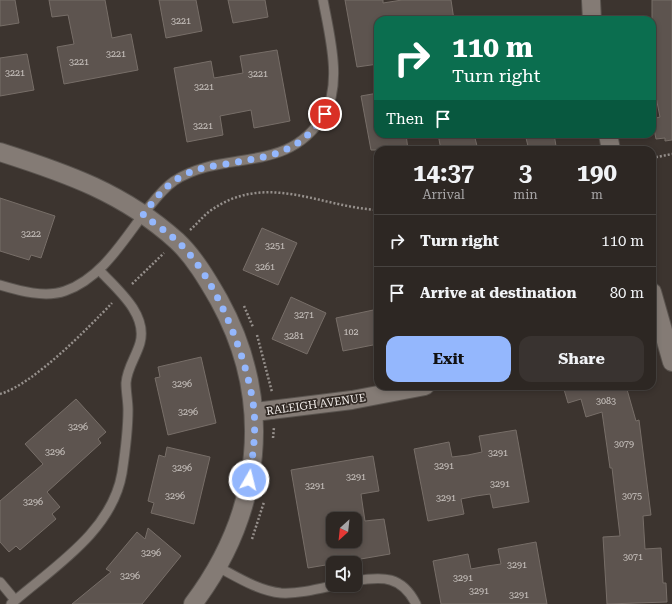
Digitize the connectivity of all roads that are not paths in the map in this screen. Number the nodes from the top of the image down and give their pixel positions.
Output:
1 (323, 0) edge
2 (591, 0) edge
3 (592, 16) edge
4 (0, 152) edge
5 (143, 215) junction
6 (99, 270) junction
7 (0, 285) edge
8 (656, 316) edge
9 (672, 362) edge
10 (404, 390) edge
11 (254, 412) junction
12 (218, 567) junction
13 (362, 580) edge
14 (0, 582) edge
15 (326, 587) edge
16 (13, 602) edge
17 (193, 604) edge
18 (416, 604) edge

1 - 5 lane
2 - 3 street
4 - 5 street
5 - 6 lane
5 - 11 street
6 - 7 lane
6 - 16 lane
8 - 9 street
10 - 11 street, RALEIGH AVENUE
11 - 12 street
12 - 15 lane
12 - 17 street
13 - 18 lane
14 - 16 lane

